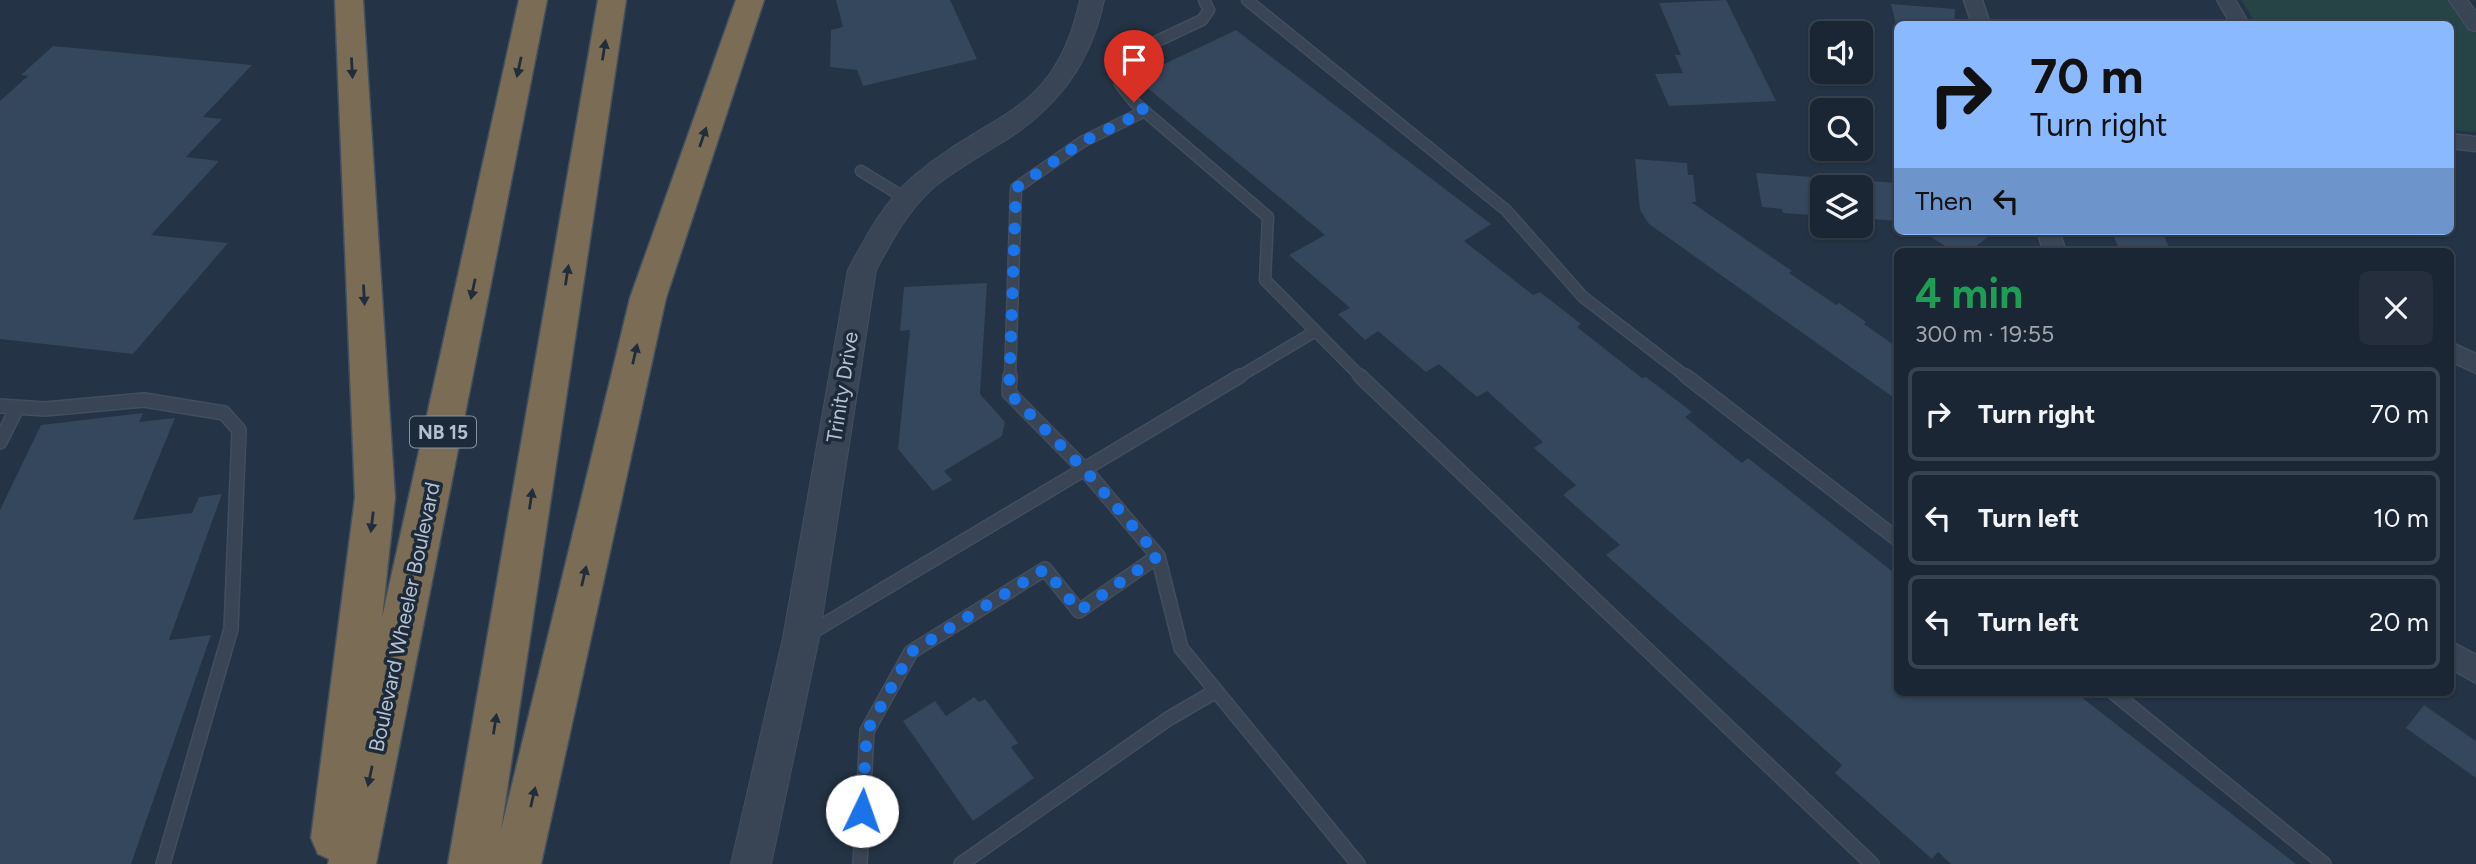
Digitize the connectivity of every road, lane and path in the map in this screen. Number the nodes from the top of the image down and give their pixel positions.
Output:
1 (349, 0) edge
2 (533, 0) edge
3 (612, 0) edge
4 (750, 0) edge
5 (1092, 0) edge
6 (1204, 0) edge
7 (1247, 0) edge
8 (1973, 0) edge
9 (2226, 0) edge
10 (2458, 0) edge
11 (1980, 21) edge
12 (2238, 21) edge
13 (2476, 25) edge
14 (1145, 111) junction
15 (2454, 141) edge
16 (2476, 144) edge
17 (861, 171) dead end
18 (908, 200) junction
19 (1314, 332) junction
20 (2454, 353) edge
21 (2476, 364) edge
22 (0, 406) edge
23 (17, 408) junction
24 (0, 442) edge
25 (1085, 470) junction
26 (1894, 537) edge
27 (1158, 556) junction
28 (801, 639) junction
29 (2454, 656) edge
30 (2476, 670) edge
31 (1216, 691) junction
32 (2118, 696) edge
33 (163, 864) edge
34 (332, 864) edge
35 (352, 864) edge
36 (472, 864) edge
37 (517, 864) edge
38 (751, 864) edge
39 (860, 864) edge
40 (961, 864) edge
41 (1358, 864) edge
42 (1872, 864) edge
43 (2323, 864) edge

1 -> 34 highway
2 -> 35 highway, Boulevard Wheeler Boulevard / NB 15
36 -> 3 highway
37 -> 4 highway
5 - 18 street, Trinity Drive
6 - 14 lane
7 - 26 lane
8 - 11 street
9 - 12 street
10 - 13 street
14 - 19 lane
14 - 25 lane
15 - 16 street
17 - 18 lane
18 - 28 street, Trinity Drive
19 - 25 lane
19 - 42 lane
20 - 21 street
22 - 23 lane
23 - 24 lane
23 - 33 lane
25 - 27 lane
25 - 28 lane
27 - 31 lane
27 - 39 lane
28 - 38 street, Trinity Drive
29 - 30 street
31 - 40 lane
31 - 41 lane
32 - 43 lane

